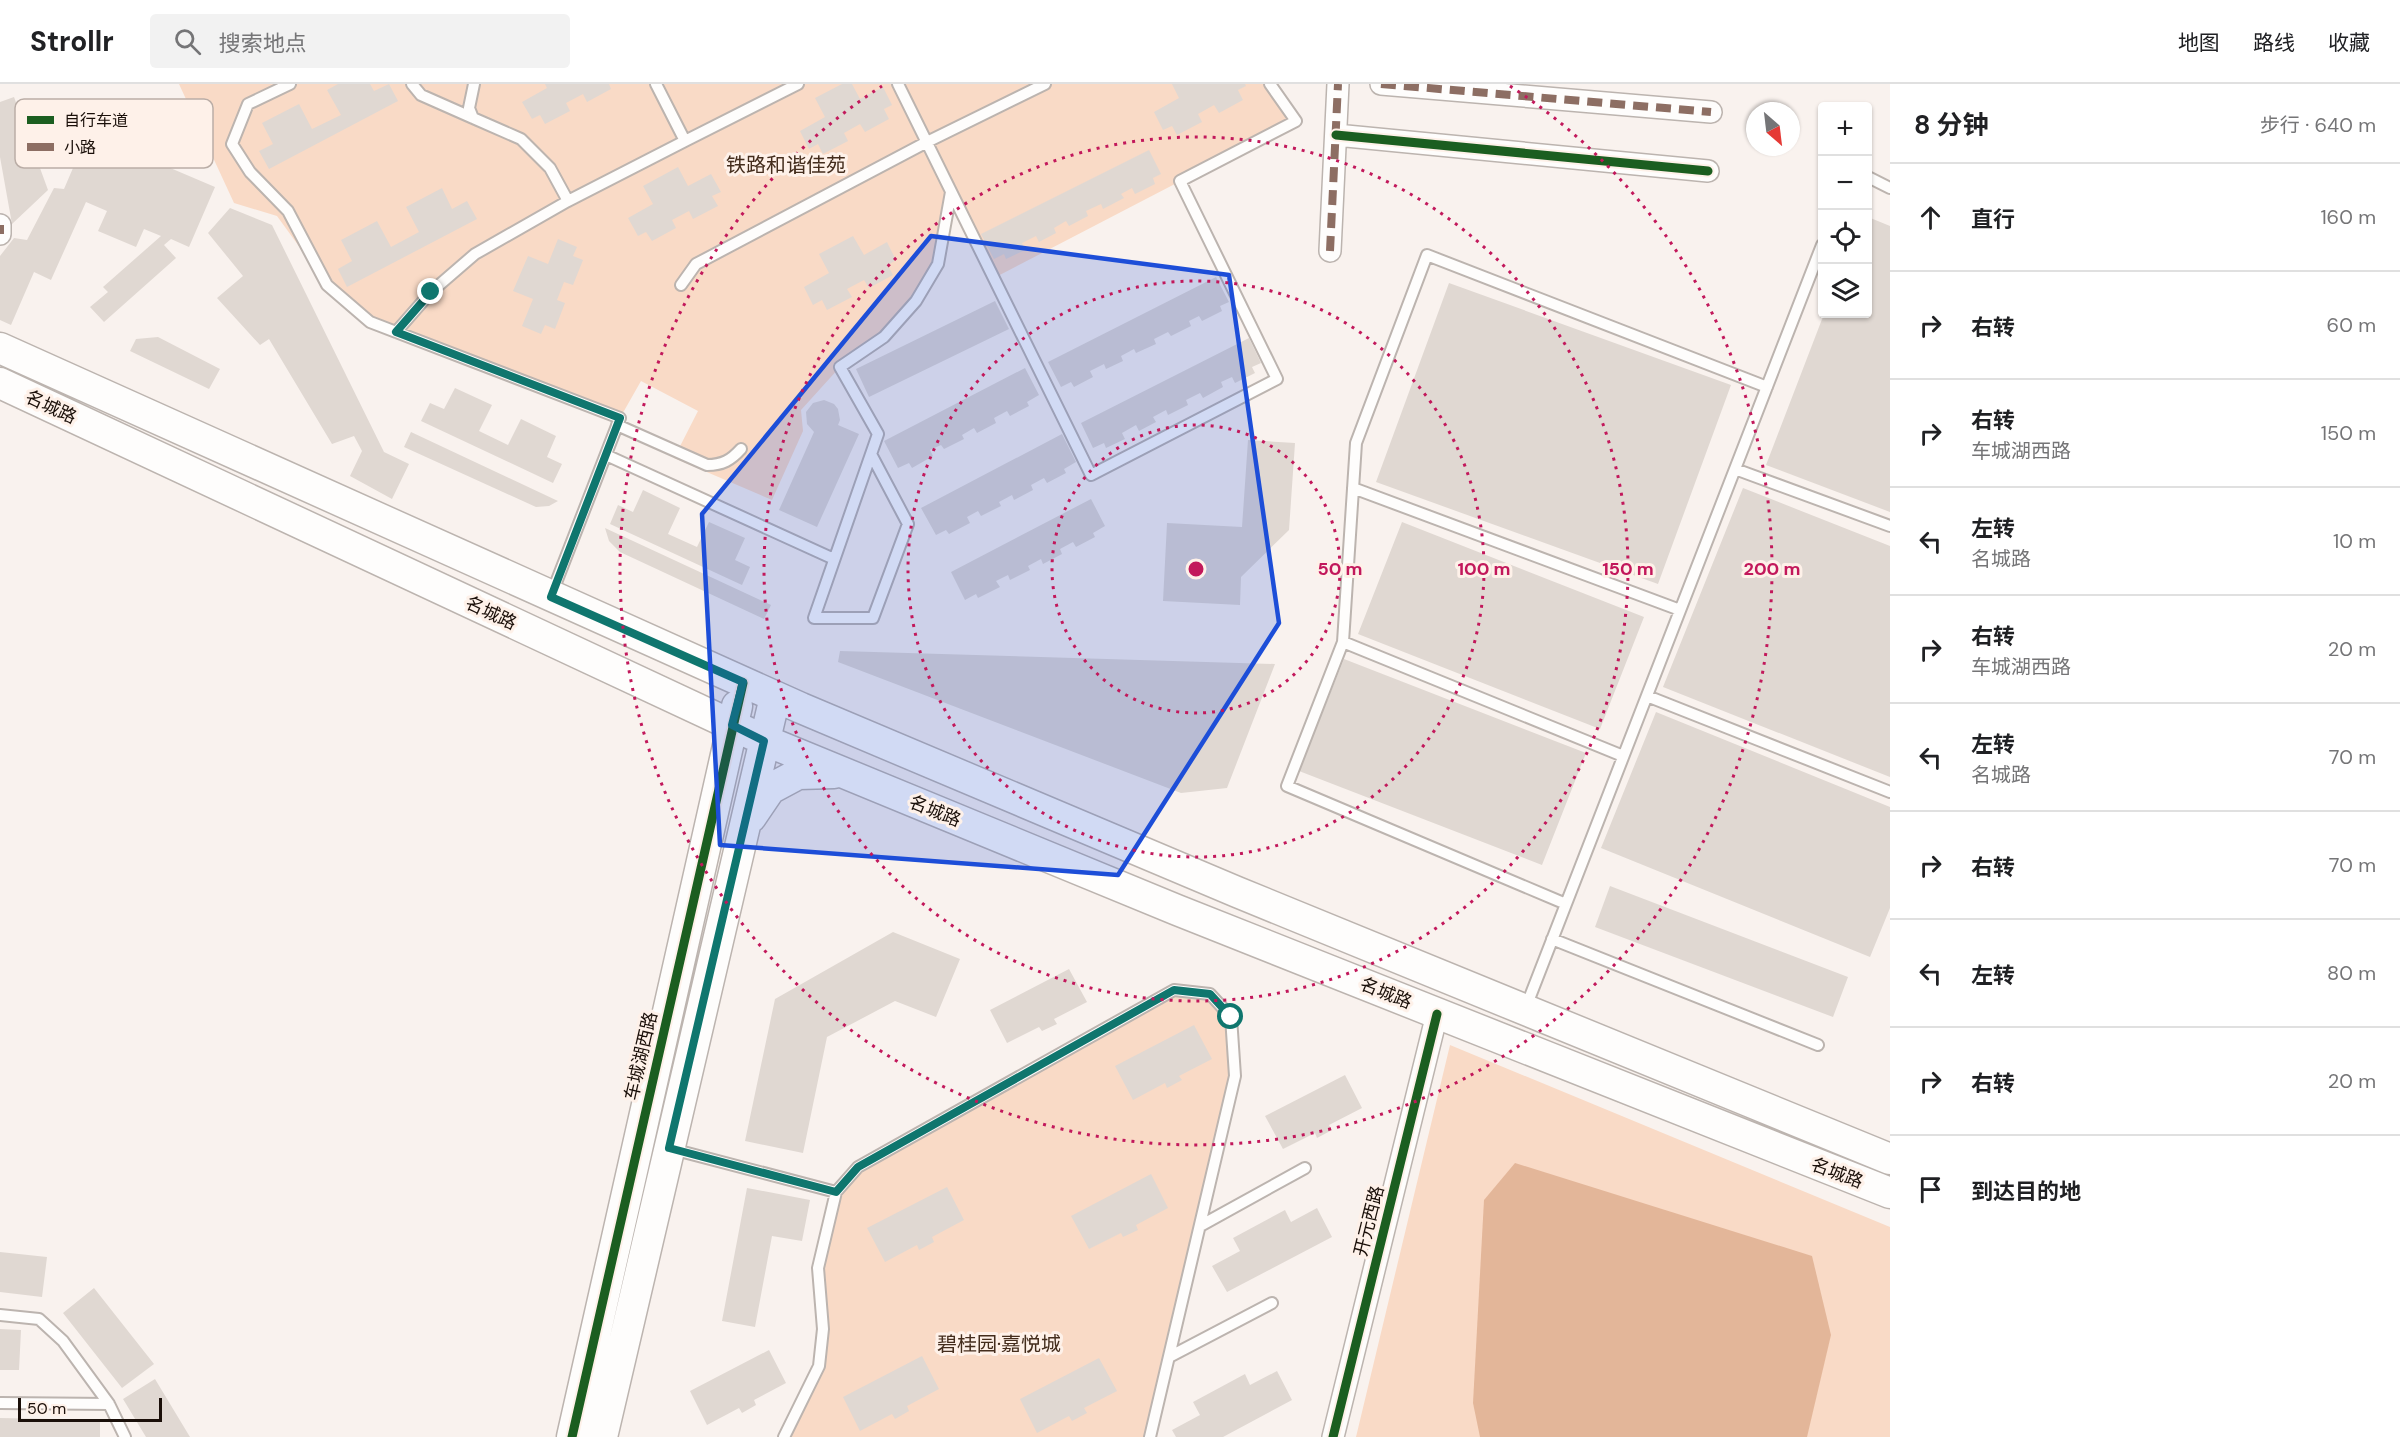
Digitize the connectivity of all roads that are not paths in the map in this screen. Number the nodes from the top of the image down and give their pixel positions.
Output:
1 (290, 84) edge
2 (412, 84) edge
3 (474, 84) edge
4 (656, 84) edge
5 (798, 84) edge
6 (898, 84) edge
7 (1045, 84) edge
8 (1270, 84) edge
9 (1338, 84) edge
10 (1381, 84) edge
11 (1711, 112) dead end
12 (473, 118) junction
13 (1336, 135) junction
14 (685, 141) junction
15 (927, 142) junction
16 (1708, 171) dead end
17 (1872, 179) edge
18 (1890, 188) edge
19 (951, 191) junction
20 (568, 201) junction
21 (0, 225) edge
22 (0, 234) edge
23 (1330, 251) dead end
24 (1818, 255) edge
25 (681, 285) dead end
26 (396, 332) junction
27 (0, 348) edge
28 (0, 383) edge
29 (1767, 387) junction
30 (617, 425) junction
31 (741, 449) dead end
32 (871, 454) junction
33 (606, 455) junction
34 (1735, 469) junction
35 (1353, 488) junction
36 (1890, 525) edge
37 (834, 559) junction
38 (551, 597) junction
39 (1680, 610) junction
40 (1343, 642) junction
41 (743, 682) junction
42 (670, 696) junction
43 (1647, 696) junction
44 (775, 697) junction
45 (732, 725) junction
46 (764, 741) junction
47 (1623, 756) junction
48 (843, 773) junction
49 (719, 781) junction
50 (1890, 792) edge
51 (744, 827) junction
52 (1566, 904) junction
53 (1552, 939) junction
54 (1525, 1010) junction
55 (1437, 1014) junction
56 (1818, 1045) dead end
57 (669, 1148) junction
58 (1890, 1159) edge
59 (1305, 1168) dead end
60 (836, 1192) junction
61 (1890, 1193) edge
62 (1200, 1226) junction
63 (1272, 1303) dead end
64 (0, 1315) edge
65 (1169, 1357) junction
66 (0, 1402) edge
67 (109, 1404) junction
68 (125, 1437) edge
69 (572, 1437) edge
70 (602, 1437) edge
71 (784, 1437) edge
72 (1150, 1437) edge
73 (1333, 1437) edge

1 - 26 lane
2 - 12 lane
3 - 12 lane
4 - 14 lane
5 - 14 lane
6 - 15 lane
7 - 15 lane
8 - 19 lane
9 - 13 street
10 - 11 street
12 - 20 lane
13 - 16 street
13 - 23 street
14 - 20 lane
15 - 19 lane
15 - 25 lane
17 - 18 lane
19 - 32 lane
20 - 26 lane
21 - 22 street
24 - 29 lane
26 - 30 lane
27 - 38 main road, 名城路
28 - 42 main road, 名城路
29 - 34 lane
29 - 35 lane
30 - 31 lane
30 - 33 lane
32 - 37 lane
32 - 37 lane
33 - 37 lane
33 - 38 lane
34 - 36 lane
34 - 39 lane
35 - 39 lane
35 - 40 lane
38 - 41 main road, 名城路
39 - 43 lane
40 - 47 lane
40 - 52 lane
41 - 44 main road, 名城路
41 - 45 main road, 车城湖西路
42 - 45 main road, 名城路
42 - 49 main road
43 - 47 lane
43 - 50 lane
44 - 46 main road
44 - 54 main road, 名城路
45 - 46 main road, 名城路
45 - 49 main road, 车城湖西路
46 - 48 main road, 名城路
46 - 51 main road
47 - 52 lane
48 - 51 main road
48 - 55 main road, 名城路
49 - 69 main road, 车城湖西路
51 - 57 main road
52 - 53 lane
53 - 54 lane
53 - 56 lane
54 - 58 main road, 名城路
55 - 61 main road, 名城路
55 - 73 street, 开元西路
57 - 60 lane
57 - 70 main road
59 - 62 lane
60 - 62 lane
60 - 71 lane
62 - 65 lane
63 - 65 lane
64 - 67 lane
65 - 72 lane
66 - 67 lane
67 - 68 lane

